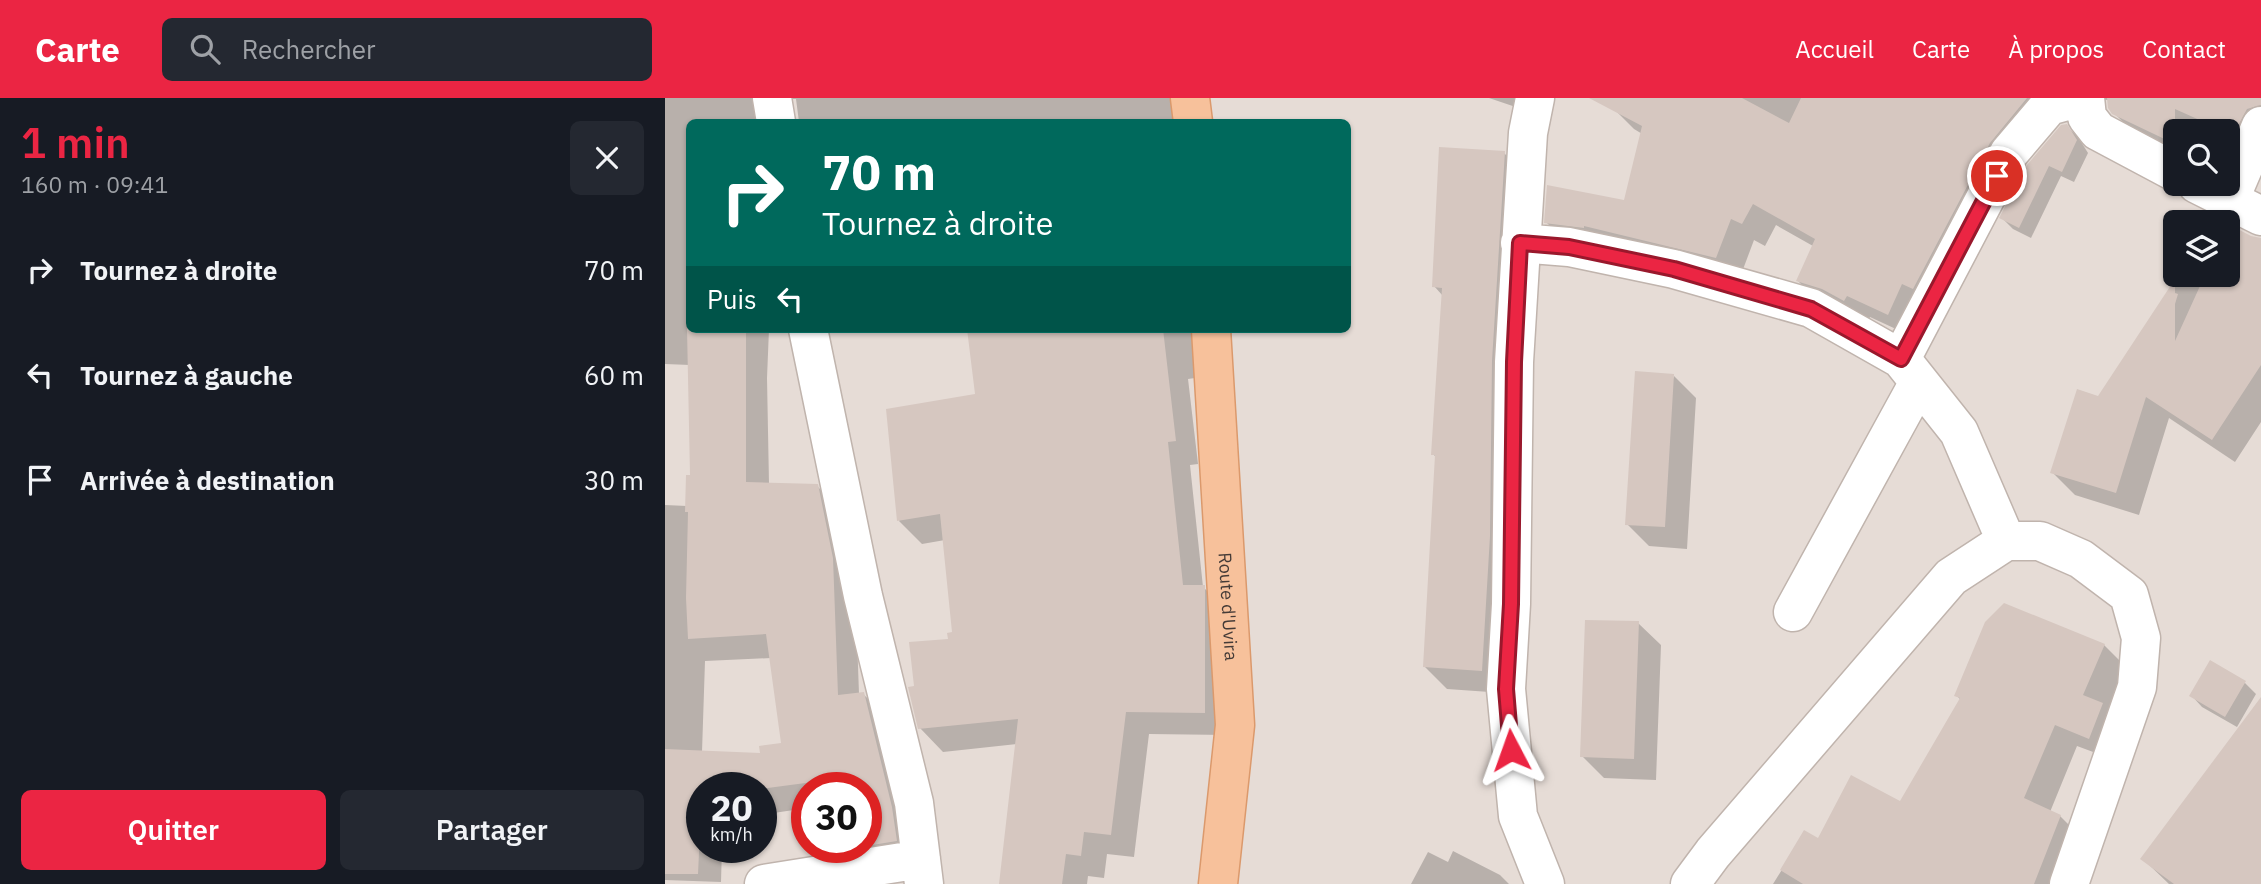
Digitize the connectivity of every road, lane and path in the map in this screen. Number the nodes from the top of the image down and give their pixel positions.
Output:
1 (772, 98) edge
2 (1190, 98) edge
3 (1535, 98) edge
4 (2078, 98) edge
5 (2085, 98) edge
6 (776, 119) edge
7 (1193, 119) edge
8 (2261, 125) edge
9 (2163, 166) edge
10 (2229, 200) edge
11 (1520, 243) junction
12 (809, 333) edge
13 (1211, 333) edge
14 (1910, 371) junction
15 (2006, 541) junction
16 (1793, 612) dead end
17 (922, 872) edge
18 (764, 884) edge
19 (1217, 884) edge
20 (1545, 884) edge
21 (1691, 884) edge
22 (2069, 884) edge

1 - 6 street
2 - 7 main road
3 - 11 street
4 - 14 street
5 - 9 street
8 - 10 street
11 - 14 street
11 - 20 street
12 - 17 street
13 - 19 main road, Route d'Uvira
14 - 15 street
14 - 16 street
15 - 21 street
15 - 22 street
17 - 18 street

